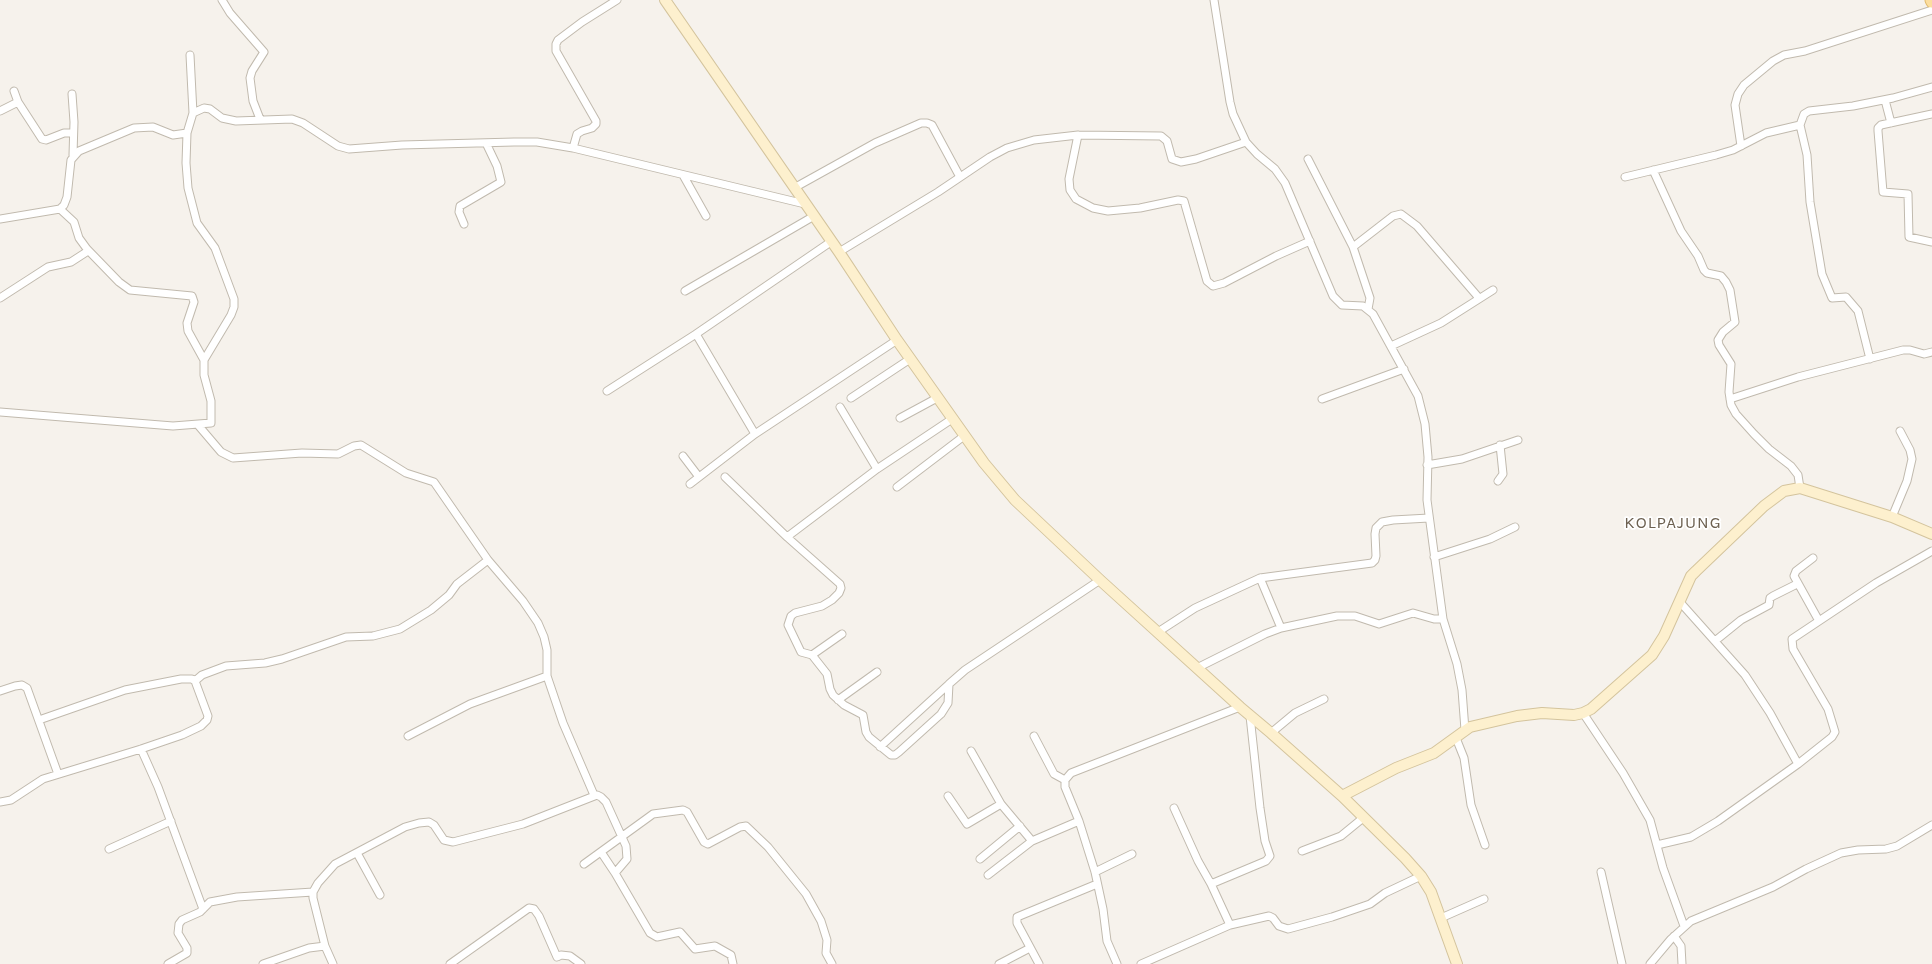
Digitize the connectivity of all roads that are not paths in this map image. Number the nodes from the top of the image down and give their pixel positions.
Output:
1 (222, 0) edge
2 (617, 0) edge
3 (665, 0) edge
4 (1214, 0) edge
5 (1932, 10) edge
6 (190, 55) dead end
7 (1932, 87) edge
8 (14, 91) dead end
9 (72, 94) dead end
10 (1885, 100) junction
11 (18, 102) junction
12 (0, 111) edge
13 (193, 113) junction
14 (1932, 114) edge
15 (260, 119) junction
16 (1891, 123) junction
17 (1800, 125) junction
18 (73, 133) junction
19 (188, 133) junction
20 (1078, 135) junction
21 (1246, 142) junction
22 (486, 143) junction
23 (1741, 146) junction
24 (573, 148) junction
25 (73, 155) junction
26 (1308, 159) dead end
27 (1653, 170) junction
28 (683, 175) junction
29 (1625, 176) dead end
30 (960, 177) junction
31 (794, 188) junction
32 (805, 204) junction
33 (60, 209) junction
34 (706, 216) dead end
35 (814, 216) junction
36 (0, 219) edge
37 (464, 224) dead end
38 (832, 241) junction
39 (1310, 241) junction
40 (1932, 242) edge
41 (1353, 247) junction
42 (841, 250) junction
43 (88, 251) junction
44 (1493, 290) dead end
45 (685, 291) dead end
46 (0, 298) edge
47 (1479, 298) junction
48 (1368, 309) junction
49 (696, 334) junction
50 (897, 340) junction
51 (1392, 346) junction
52 (1932, 352) edge
53 (910, 359) junction
54 (1870, 359) junction
55 (204, 360) junction
56 (1404, 368) junction
57 (607, 391) dead end
58 (850, 398) dead end
59 (937, 398) junction
60 (1730, 399) junction
61 (1322, 400) dead end
62 (840, 407) dead end
63 (0, 412) edge
64 (900, 418) dead end
65 (952, 419) junction
66 (198, 425) junction
67 (1900, 431) dead end
68 (754, 434) junction
69 (964, 436) junction
70 (1518, 440) dead end
71 (1500, 445) junction
72 (684, 456) dead end
73 (1427, 466) junction
74 (877, 469) junction
75 (699, 477) junction
76 (725, 477) dead end
77 (1498, 481) dead end
78 (690, 484) dead end
79 (897, 487) dead end
80 (1800, 488) junction
81 (1892, 517) junction
82 (1429, 518) junction
83 (1515, 526) dead end
84 (1932, 534) edge
85 (786, 537) junction
86 (1932, 551) edge
87 (1434, 557) junction
88 (1813, 558) dead end
89 (488, 560) junction
90 (1260, 578) junction
91 (1100, 580) junction
92 (1797, 584) junction
93 (1680, 601) junction
94 (1443, 619) junction
95 (1819, 621) junction
96 (1280, 628) junction
97 (1158, 632) junction
98 (842, 634) dead end
99 (1715, 641) junction
100 (812, 654) junction
101 (1197, 668) junction
102 (877, 672) dead end
103 (547, 676) junction
104 (195, 681) junction
105 (949, 684) junction
106 (0, 691) edge
107 (1324, 699) dead end
108 (838, 700) junction
109 (1240, 707) junction
110 (1583, 714) junction
111 (1250, 716) junction
112 (39, 720) junction
113 (1465, 730) junction
114 (1271, 733) junction
115 (408, 736) dead end
116 (1034, 736) dead end
117 (1456, 738) junction
118 (880, 747) junction
119 (142, 749) junction
120 (971, 751) dead end
121 (1798, 764) junction
122 (58, 774) junction
123 (1065, 780) junction
124 (594, 796) junction
125 (948, 796) dead end
126 (1342, 796) junction
127 (0, 802) edge
128 (1001, 804) junction
129 (1174, 808) dead end
130 (1364, 818) junction
131 (171, 821) junction
132 (1079, 821) junction
133 (1932, 825) edge
134 (1020, 826) junction
135 (623, 836) junction
136 (1032, 841) junction
137 (1485, 845) dead end
138 (1657, 845) junction
139 (109, 849) dead end
140 (1302, 851) dead end
141 (601, 852) junction
142 (357, 853) junction
143 (1132, 854) dead end
144 (980, 859) dead end
145 (584, 864) dead end
146 (1095, 872) junction
147 (1601, 872) dead end
148 (615, 873) junction
149 (988, 875) dead end
150 (1420, 876) junction
151 (1097, 884) junction
152 (1212, 884) junction
153 (313, 892) junction
154 (380, 895) dead end
155 (1484, 899) dead end
156 (203, 909) junction
157 (1441, 918) junction
158 (1230, 925) junction
159 (1684, 926) junction
160 (1674, 936) junction
161 (325, 946) junction
162 (1030, 948) junction
163 (557, 957) junction
164 (168, 964) edge
165 (264, 964) edge
166 (333, 964) edge
167 (450, 964) edge
168 (561, 964) edge
169 (581, 964) edge
170 (734, 964) edge
171 (832, 964) edge
172 (999, 964) edge
173 (1039, 964) edge
174 (1117, 964) edge
175 (1141, 964) edge
176 (1457, 964) edge
177 (1622, 964) edge
178 (1650, 964) edge
179 (1682, 964) edge

1 - 15 street
2 - 24 street
3 - 31 street
4 - 21 street
5 - 23 street
6 - 13 street
7 - 10 street
8 - 11 street
9 - 18 street
10 - 16 street
10 - 17 street
11 - 12 street
11 - 18 street
13 - 15 street
13 - 19 street
14 - 16 street
15 - 22 street
16 - 40 street
17 - 23 street
17 - 54 street
18 - 25 street
19 - 25 street
19 - 55 street
20 - 21 street
20 - 30 street
20 - 39 street
21 - 39 street
22 - 24 street
22 - 37 street
23 - 27 street
24 - 28 street
25 - 33 street
26 - 41 street
27 - 29 street
27 - 60 street
28 - 32 street
28 - 34 street
30 - 31 street
30 - 42 street
31 - 32 street
32 - 35 street
33 - 36 street
33 - 43 street
35 - 38 street
35 - 45 street
38 - 42 street
38 - 49 street
39 - 48 street
41 - 47 street
41 - 48 street
42 - 50 street
43 - 46 street
43 - 55 street
44 - 47 street
47 - 51 street
48 - 51 street
49 - 57 street
49 - 68 street
50 - 53 street
50 - 68 street
51 - 56 street
52 - 54 street
53 - 58 street
53 - 59 street
54 - 60 street
55 - 66 street
56 - 61 street
56 - 73 street
59 - 64 street
59 - 65 street
60 - 80 street
62 - 74 street
63 - 66 street
65 - 69 street
65 - 74 street
66 - 89 street
67 - 81 street
68 - 75 street
69 - 79 street
69 - 91 street
70 - 71 street
71 - 73 street
71 - 77 street
72 - 75 street
73 - 82 street
74 - 85 street
75 - 78 street
76 - 85 street
80 - 81 street
80 - 93 street
81 - 84 street
82 - 87 street
82 - 90 street
83 - 87 street
85 - 100 street
86 - 95 street
87 - 94 street
88 - 92 street
89 - 103 street
89 - 104 street
90 - 96 street
90 - 97 street
91 - 97 street
91 - 105 street
92 - 95 street
92 - 99 street
93 - 99 street
93 - 110 street
94 - 96 street
94 - 113 street
95 - 121 street
96 - 101 street
97 - 101 street
98 - 100 street
99 - 121 street
100 - 108 street
101 - 109 street
102 - 108 street
103 - 115 street
103 - 124 street
104 - 112 street
104 - 119 street
105 - 118 street
105 - 118 street
106 - 112 street
107 - 114 street
108 - 118 street
109 - 111 street
109 - 123 street
110 - 113 street
110 - 138 street
111 - 114 street
111 - 152 street
112 - 122 street
113 - 117 street
114 - 126 street
116 - 123 street
117 - 126 street
117 - 137 street
119 - 122 street
119 - 131 street
120 - 128 street
121 - 138 street
122 - 127 street
123 - 132 street
124 - 135 street
124 - 142 street
125 - 128 street
126 - 130 street
128 - 134 street
129 - 152 street
130 - 140 street
130 - 150 street
131 - 139 street
131 - 156 street
132 - 136 street
132 - 146 street
133 - 159 street
134 - 136 street
134 - 144 street
135 - 141 street
135 - 148 street
135 - 171 street
136 - 149 street
138 - 159 street
141 - 145 street
141 - 148 street
142 - 153 street
142 - 154 street
143 - 146 street
146 - 151 street
147 - 177 street
148 - 170 street
150 - 157 street
150 - 158 street
151 - 162 street
151 - 174 street
152 - 158 street
153 - 156 street
153 - 161 street
155 - 157 street
156 - 164 street
157 - 176 street
158 - 175 street
159 - 160 street
160 - 178 street
160 - 179 street
161 - 165 street
161 - 166 street
162 - 172 street
162 - 173 street
163 - 167 street
163 - 168 street
163 - 169 street

